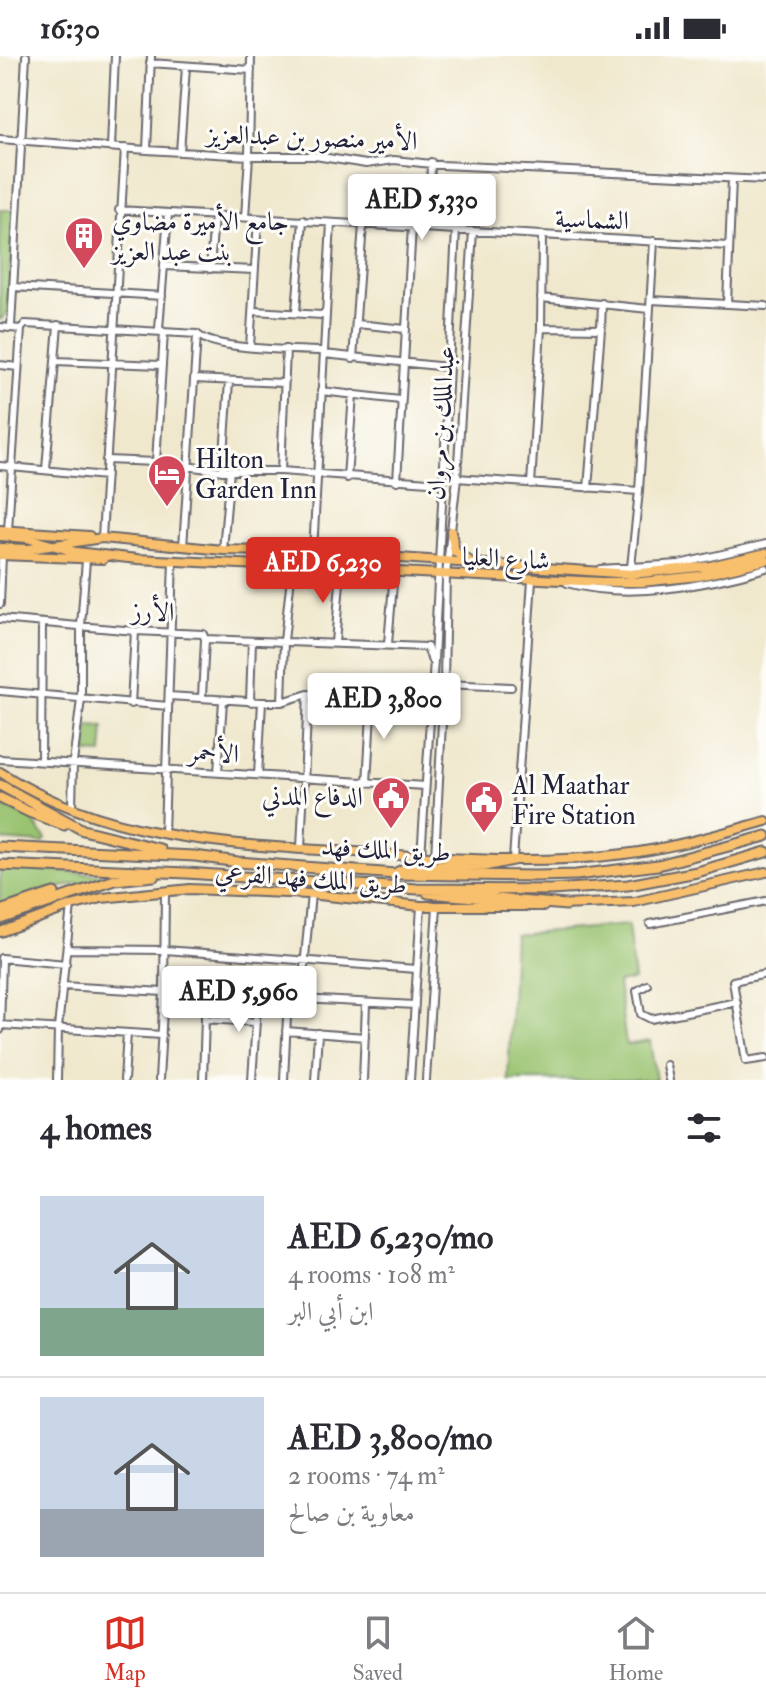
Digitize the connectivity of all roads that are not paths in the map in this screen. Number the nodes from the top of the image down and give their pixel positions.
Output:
1 (26, 56) edge
2 (115, 56) edge
3 (251, 56) edge
4 (151, 60) edge
5 (186, 67) junction
6 (251, 70) junction
7 (0, 139) edge
8 (22, 142) junction
9 (111, 147) junction
10 (125, 148) junction
11 (147, 150) junction
12 (180, 152) junction
13 (249, 156) junction
14 (431, 162) junction
15 (732, 179) junction
16 (766, 180) edge
17 (119, 210) junction
18 (168, 214) junction
19 (214, 216) junction
20 (245, 217) junction
21 (258, 219) junction
22 (303, 220) junction
23 (331, 223) junction
24 (363, 225) junction
25 (412, 227) junction
26 (429, 228) junction
27 (456, 230) junction
28 (473, 231) junction
29 (542, 237) junction
30 (654, 241) junction
31 (728, 246) junction
32 (165, 266) junction
33 (210, 269) junction
34 (254, 270) junction
35 (14, 287) junction
36 (115, 293) junction
37 (162, 296) junction
38 (541, 298) junction
39 (651, 300) junction
40 (602, 303) junction
41 (727, 304) junction
42 (766, 306) edge
43 (649, 309) junction
44 (254, 311) junction
45 (326, 311) junction
46 (296, 312) junction
47 (357, 324) junction
48 (58, 325) junction
49 (11, 326) junction
50 (23, 326) junction
51 (0, 327) edge
52 (541, 328) junction
53 (112, 329) junction
54 (405, 329) junction
55 (601, 329) junction
56 (164, 332) junction
57 (197, 334) junction
58 (250, 347) junction
59 (286, 349) junction
60 (324, 353) junction
61 (353, 359) junction
62 (55, 361) junction
63 (112, 362) junction
64 (403, 363) junction
65 (0, 365) edge
66 (161, 365) junction
67 (18, 367) junction
68 (447, 367) junction
69 (194, 379) junction
70 (229, 381) junction
71 (284, 383) junction
72 (321, 391) junction
73 (353, 394) junction
74 (400, 400) junction
75 (106, 460) junction
76 (156, 462) junction
77 (0, 466) edge
78 (14, 466) junction
79 (189, 467) junction
80 (46, 469) junction
81 (226, 470) junction
82 (281, 471) junction
83 (316, 474) junction
84 (106, 476) junction
85 (457, 476) junction
86 (347, 478) junction
87 (442, 479) junction
88 (397, 481) junction
89 (531, 484) junction
90 (588, 488) junction
91 (639, 491) junction
92 (451, 531) junction
93 (3, 532) edge
94 (102, 538) junction
95 (766, 544) edge
96 (51, 545) junction
97 (183, 547) junction
98 (223, 550) junction
99 (313, 552) junction
100 (1, 553) edge
101 (766, 553) edge
102 (137, 559) junction
103 (86, 560) junction
104 (173, 560) junction
105 (766, 560) edge
106 (443, 561) junction
107 (476, 564) junction
108 (292, 567) junction
109 (631, 567) junction
110 (766, 568) edge
111 (341, 570) junction
112 (582, 571) junction
113 (394, 572) junction
114 (441, 574) junction
115 (532, 580) junction
116 (563, 582) junction
117 (0, 604) edge
118 (0, 619) edge
119 (42, 623) junction
120 (81, 626) junction
121 (135, 631) junction
122 (170, 631) junction
123 (205, 639) junction
124 (252, 641) junction
125 (284, 641) junction
126 (335, 643) junction
127 (388, 644) junction
128 (433, 662) junction
129 (445, 665) junction
130 (444, 684) junction
131 (511, 687) dead end
132 (0, 691) edge
133 (308, 694) junction
134 (43, 696) junction
135 (169, 696) junction
136 (372, 696) junction
137 (202, 697) junction
138 (81, 699) junction
139 (430, 699) junction
140 (223, 701) junction
141 (250, 702) junction
142 (262, 702) junction
143 (282, 702) junction
144 (131, 704) junction
145 (168, 706) junction
146 (0, 759) edge
147 (41, 761) junction
148 (73, 763) junction
149 (166, 768) junction
150 (0, 772) edge
151 (218, 772) junction
152 (258, 775) junction
153 (304, 780) junction
154 (367, 783) junction
155 (0, 785) edge
156 (425, 786) junction
157 (0, 798) edge
158 (72, 808) junction
159 (766, 821) edge
160 (83, 830) junction
161 (164, 833) junction
162 (766, 836) edge
163 (0, 847) edge
164 (301, 849) junction
165 (766, 852) edge
166 (195, 856) junction
167 (421, 857) junction
168 (435, 858) junction
169 (513, 860) junction
170 (0, 865) edge
171 (766, 872) edge
172 (187, 873) junction
173 (396, 874) junction
174 (108, 882) junction
175 (417, 889) junction
176 (165, 891) junction
177 (311, 894) junction
178 (766, 901) edge
179 (566, 905) junction
180 (71, 906) junction
181 (421, 906) junction
182 (437, 906) junction
183 (0, 911) edge
184 (0, 919) edge
185 (650, 924) dead end
186 (0, 932) edge
187 (68, 949) junction
188 (165, 950) junction
189 (1, 958) edge
190 (304, 961) junction
191 (66, 964) junction
192 (416, 969) junction
193 (765, 974) edge
194 (766, 984) edge
195 (647, 985) dead end
196 (62, 986) junction
197 (206, 986) junction
198 (164, 988) junction
199 (258, 991) junction
200 (288, 996) junction
201 (301, 999) junction
202 (737, 1002) junction
203 (366, 1004) junction
204 (415, 1005) junction
205 (205, 1019) junction
206 (255, 1022) junction
207 (0, 1028) edge
208 (58, 1028) junction
209 (286, 1031) junction
210 (127, 1033) junction
211 (318, 1033) junction
212 (162, 1035) junction
213 (365, 1037) junction
214 (766, 1058) edge
215 (411, 1064) junction
216 (427, 1064) junction
217 (666, 1065) dead end
218 (57, 1080) edge
219 (124, 1080) edge
220 (159, 1080) edge
221 (203, 1080) edge
222 (252, 1080) edge
223 (284, 1080) edge
224 (315, 1080) edge
225 (363, 1080) edge
226 (410, 1080) edge
227 (426, 1080) edge
228 (669, 1080) edge

1 - 8 street
2 - 9 street
3 - 6 street
4 - 5 street
4 - 11 street
5 - 6 street
5 - 12 street
6 - 13 street
7 - 8 street, الأمير منصور بن عبدالعزيز
8 - 9 street, الأمير منصور بن عبدالعزيز
8 - 35 street
9 - 10 street, الأمير منصور بن عبدالعزيز
10 - 11 street, الأمير منصور بن عبدالعزيز
10 - 17 street
11 - 12 street, الأمير منصور بن عبدالعزيز
12 - 13 street, الأمير منصور بن عبدالعزيز
13 - 14 street, الأمير منصور بن عبدالعزيز
13 - 20 street
14 - 15 street, الأمير منصور بن عبدالعزيز
14 - 26 street
15 - 16 street, الأمير منصور بن عبدالعزيز
15 - 31 street
17 - 18 street, الشماسية
17 - 36 street
18 - 19 street, الشماسية
18 - 32 street
19 - 20 street, الشماسية
19 - 33 street
20 - 21 street, الشماسية
21 - 22 street, الشماسية
21 - 34 street
22 - 23 street, الشماسية
22 - 46 street
23 - 24 street, الشماسية
23 - 45 street
24 - 25 street, الشماسية
24 - 47 street
25 - 26 street, الشماسية
25 - 54 street
26 - 27 street, الشماسية
27 - 28 street, الشماسية
27 - 68 street, عبدالملك بن مروان
28 - 29 street, الشماسية
28 - 85 street, عبدالملك بن مروان
29 - 30 street, الشماسية
29 - 38 street
30 - 31 street, الشماسية
30 - 39 street
31 - 41 street
32 - 33 street
32 - 37 street
33 - 34 street
34 - 44 street
35 - 36 street
35 - 49 street
36 - 37 street
36 - 53 street
37 - 56 street
38 - 40 street
38 - 52 street
39 - 41 street
39 - 43 street
40 - 43 street
40 - 55 street
41 - 42 street
43 - 91 street
44 - 46 street
44 - 58 street
45 - 46 street
45 - 60 street
47 - 54 street
47 - 61 street
48 - 50 street
48 - 53 street
48 - 62 street
49 - 50 street
49 - 51 street
50 - 67 street
52 - 55 street
52 - 89 street
53 - 56 street
53 - 63 street
54 - 64 street
55 - 90 street
56 - 57 street
56 - 66 street
57 - 58 street
57 - 69 street
58 - 59 street
59 - 60 street
59 - 71 street
60 - 61 street
60 - 72 street
61 - 64 street
62 - 63 street
62 - 80 street
63 - 66 street
63 - 75 street
64 - 68 street
64 - 74 street
65 - 67 street
66 - 76 street
67 - 78 street
68 - 87 street, عبدالملك بن مروان
69 - 70 street
69 - 79 street
70 - 71 street
70 - 81 street
71 - 82 street
72 - 73 street
72 - 83 street
73 - 74 street
73 - 86 street
74 - 88 street
75 - 76 street
75 - 84 street
76 - 79 street
77 - 78 street
78 - 80 street
78 - 93 street
79 - 81 street
79 - 97 street
80 - 84 street
81 - 82 street
81 - 98 street
82 - 83 street
83 - 86 street
83 - 99 street
84 - 94 street
85 - 87 street
85 - 89 street
85 - 92 street, عبدالملك بن مروان
86 - 88 street
87 - 88 street
87 - 106 street, عبدالملك بن مروان
89 - 90 street
90 - 91 street
91 - 109 street
92 - 106 street, عبدالملك بن مروان
92 - 107 main road
93 - 94 main road
93 - 96 main road, شارع العليا
94 - 96 main road, شارع العليا
94 - 97 main road, شارع العليا
95 - 109 street
96 - 100 main road, شارع العليا
96 - 102 main road, شارع العليا
97 - 98 main road, شارع العليا
98 - 99 main road, شارع العليا
99 - 106 main road, شارع العليا
100 - 103 main road
100 - 117 street
101 - 112 main road, شارع العليا
102 - 103 main road
102 - 104 main road, شارع العليا
103 - 120 street
104 - 108 main road, شارع العليا
104 - 122 street
105 - 116 main road, شارع العليا
106 - 107 main road, شارع العليا
106 - 114 street, عبدالملك بن مروان
107 - 112 main road, شارع العليا
108 - 111 main road, شارع العليا
108 - 125 street
109 - 112 street
110 - 116 street
111 - 113 main road, شارع العليا
111 - 126 street
113 - 114 main road, شارع العليا
113 - 127 street
114 - 115 main road, شارع العليا
114 - 128 street, عبدالملك بن مروان
114 - 129 street, عبدالملك بن مروان
115 - 116 main road, شارع العليا
115 - 169 street
118 - 119 street, الأرز
119 - 120 street, الأرز
119 - 134 street
120 - 121 street, الأرز
120 - 138 street
121 - 122 street, الأرز
121 - 144 street
122 - 123 street, الأرز
122 - 135 street
123 - 124 street, الأرز
123 - 137 street
124 - 125 street, الأرز
124 - 141 street
125 - 126 street, الأرز
125 - 143 street
126 - 127 street, الأرز
127 - 128 street, الأرز
128 - 129 street
128 - 139 street, عبدالملك بن مروان
129 - 130 street, عبدالملك بن مروان
130 - 131 street
130 - 168 street, عبدالملك بن مروان
132 - 134 street
133 - 136 street
133 - 143 street
133 - 153 street
134 - 138 street
134 - 147 street
135 - 137 street
135 - 145 street
136 - 139 street
136 - 154 street
137 - 140 street
138 - 144 street
138 - 148 street
139 - 156 street, عبدالملك بن مروان
140 - 141 street
140 - 151 street
141 - 142 street
142 - 143 street
142 - 152 street
144 - 145 street
145 - 149 street
146 - 147 street, الأحمر
147 - 148 street, الأحمر
148 - 149 street, الأحمر
148 - 158 street
149 - 151 street, الأحمر
149 - 161 street
150 - 158 main road, طريق الملك فهد الفرعي
151 - 152 street, الأحمر
152 - 153 street, الأحمر
153 - 154 street, الأحمر
153 - 164 street
154 - 156 street, الأحمر
155 - 160 highway
156 - 167 street, عبدالملك بن مروان
157 - 160 highway
158 - 161 main road, طريق الملك فهد الفرعي
159 - 169 main road, طريق الملك فهد الفرعي
160 - 166 highway
161 - 164 main road, طريق الملك فهد الفرعي
162 - 173 highway, طريق الملك فهد
163 - 166 highway, طريق الملك فهد
164 - 167 main road, طريق الملك فهد الفرعي
165 - 175 highway, طريق الملك فهد
166 - 173 highway, طريق الملك فهد
167 - 168 main road, طريق الملك فهد الفرعي
168 - 169 main road, طريق الملك فهد الفرعي
169 - 173 highway
170 - 172 highway, طريق الملك فهد
171 - 179 main road, طريق الملك فهد الفرعي
172 - 174 highway
172 - 175 highway, طريق الملك فهد
174 - 183 highway
174 - 184 highway
175 - 179 highway
176 - 177 main road, طريق الملك فهد الفرعي
176 - 180 main road, طريق الملك فهد الفرعي
176 - 188 street
177 - 181 main road, طريق الملك فهد الفرعي
177 - 190 street
178 - 185 street
179 - 182 main road, طريق الملك فهد الفرعي
180 - 186 main road, طريق الملك فهد الفرعي
180 - 187 street
181 - 182 main road, طريق الملك فهد الفرعي
181 - 192 street
182 - 216 street
187 - 188 street
187 - 191 street
188 - 190 street
188 - 198 street
189 - 191 street
189 - 207 street
190 - 192 street
190 - 201 street
191 - 196 street
192 - 204 street
193 - 194 street
193 - 202 street
195 - 202 street
196 - 198 street
196 - 208 street
197 - 198 street
197 - 199 street
197 - 205 street
198 - 212 street
199 - 200 street
199 - 206 street
200 - 201 street
200 - 209 street
201 - 203 street
202 - 214 street
203 - 204 street
203 - 213 street
204 - 215 street
205 - 206 street
205 - 221 street
206 - 222 street
207 - 208 street
208 - 210 street
208 - 218 street
209 - 211 street
209 - 223 street
210 - 212 street
210 - 219 street
211 - 213 street
211 - 224 street
212 - 220 street
213 - 225 street
215 - 216 street
215 - 226 street
216 - 227 street
217 - 228 street

